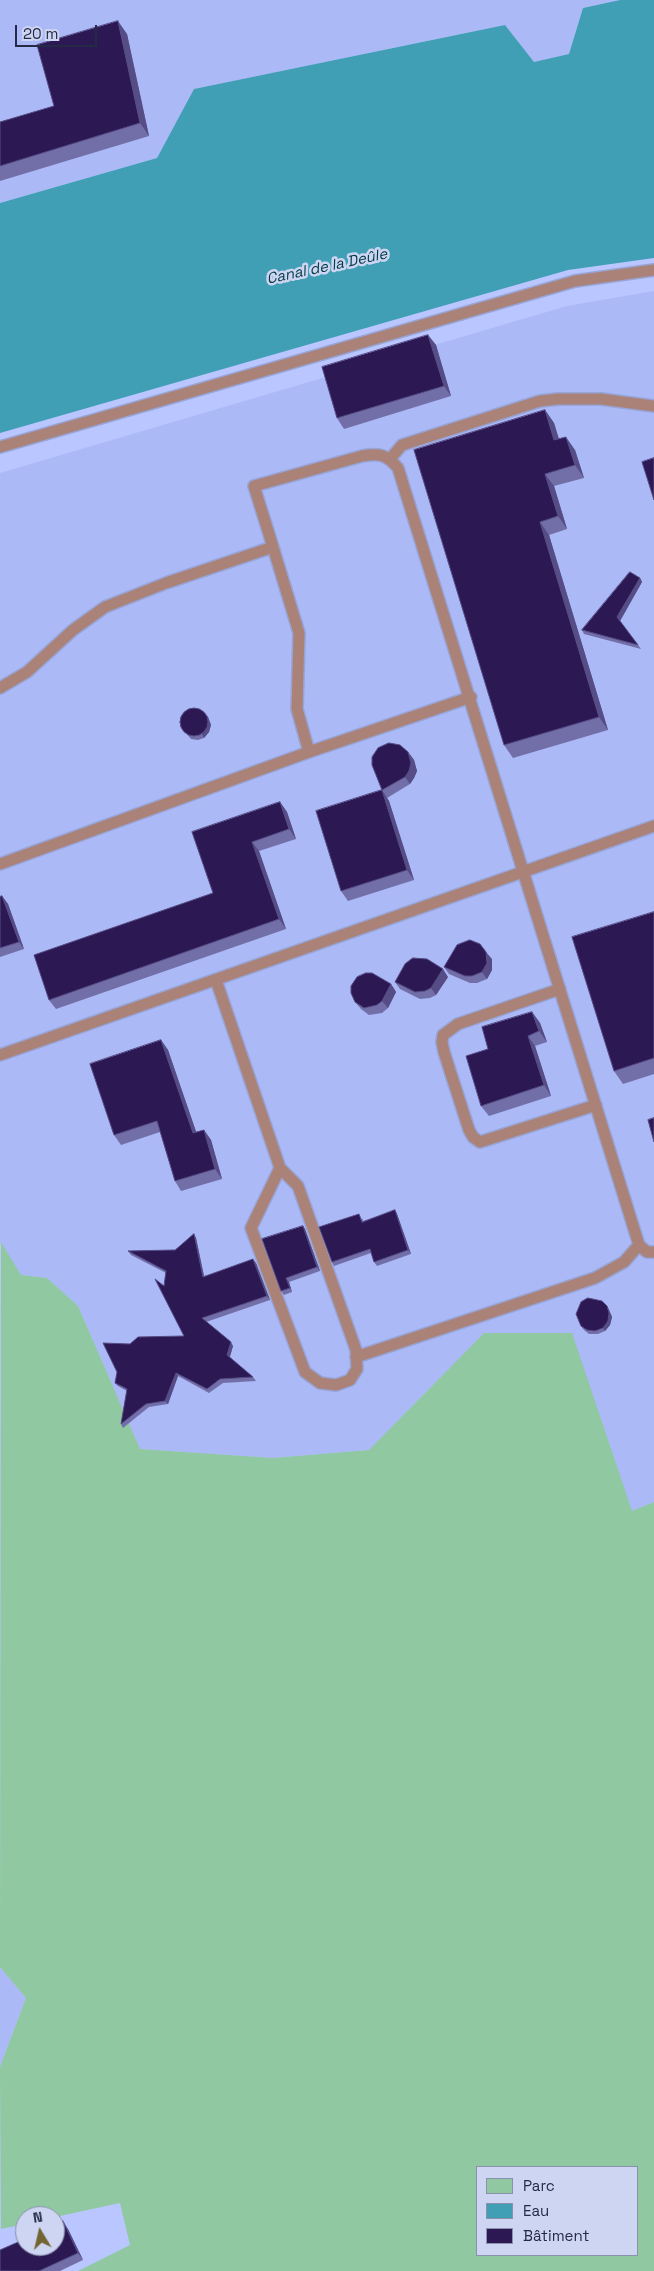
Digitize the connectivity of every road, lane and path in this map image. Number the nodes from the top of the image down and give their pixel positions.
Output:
1 (654, 270) edge
2 (654, 406) edge
3 (0, 447) edge
4 (390, 459) junction
5 (273, 547) junction
6 (0, 688) edge
7 (471, 697) junction
8 (310, 752) junction
9 (654, 826) edge
10 (0, 864) edge
11 (525, 872) junction
12 (216, 980) junction
13 (560, 989) junction
14 (0, 1055) edge
15 (596, 1105) junction
16 (280, 1168) junction
17 (639, 1245) junction
18 (654, 1252) edge
19 (356, 1358) junction

1 - 3 lane
2 - 4 lane
4 - 5 lane
4 - 7 lane
5 - 6 lane
5 - 8 lane
7 - 8 lane
7 - 11 lane
8 - 10 lane
9 - 11 lane
11 - 12 lane
11 - 13 lane
12 - 14 lane
12 - 16 lane
13 - 15 lane
13 - 15 lane
15 - 17 lane
16 - 19 lane
16 - 19 lane
17 - 18 lane
17 - 19 lane

